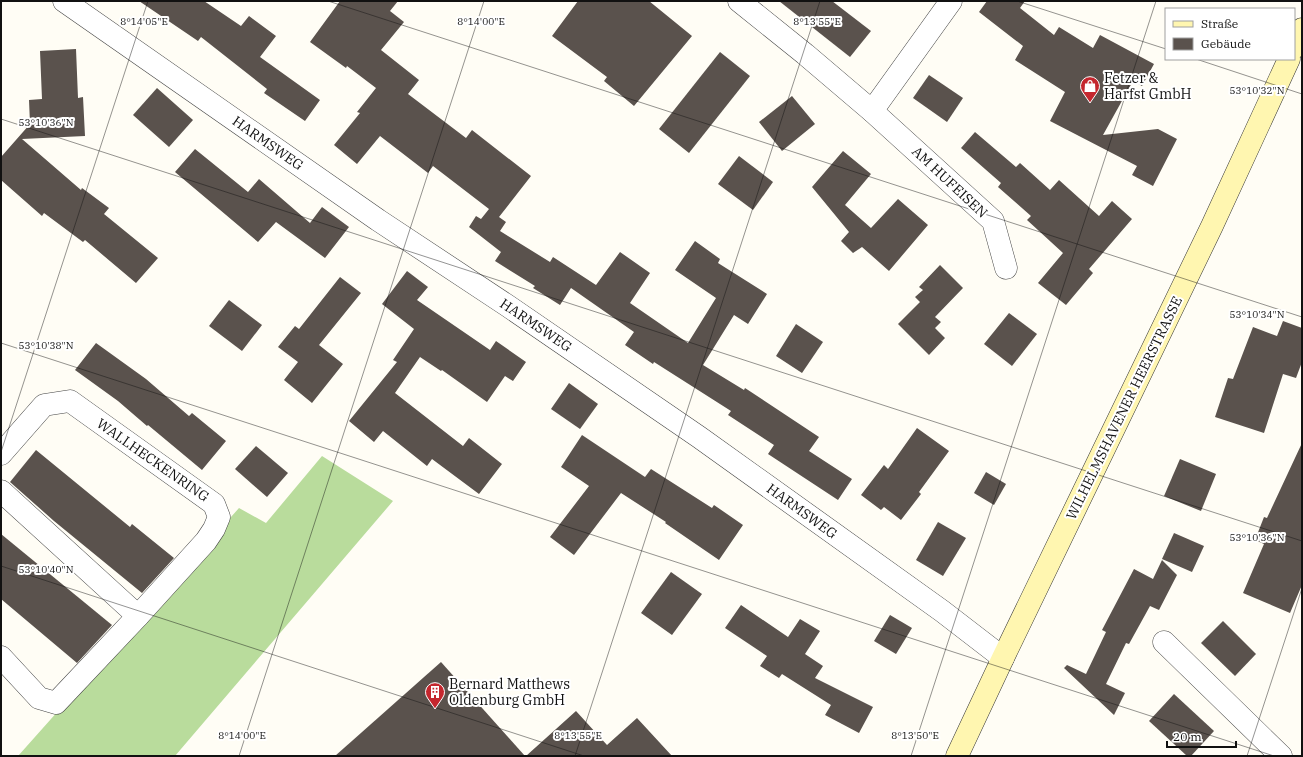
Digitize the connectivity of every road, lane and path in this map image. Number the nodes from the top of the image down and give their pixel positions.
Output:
1 (64, 1) edge
2 (739, 1) edge
3 (951, 1) edge
4 (1289, 60) edge
5 (872, 111) junction
6 (1006, 268) dead end
7 (1, 454) edge
8 (1, 491) edge
9 (138, 616) junction
10 (1164, 642) dead end
11 (1, 657) edge
12 (1002, 658) junction
13 (957, 756) edge
14 (1281, 756) edge

1 - 12 street, HARMSWEG
2 - 5 street, AM HUFEISEN
3 - 5 street
4 - 12 street, WILHELMSHAVENER HEERSTRASSE
5 - 6 street, AM HUFEISEN
7 - 9 street, WALLHECKENRING
8 - 9 street
9 - 11 street, WALLHECKENRING
10 - 14 street
12 - 13 street, WILHELMSHAVENER HEERSTRASSE

